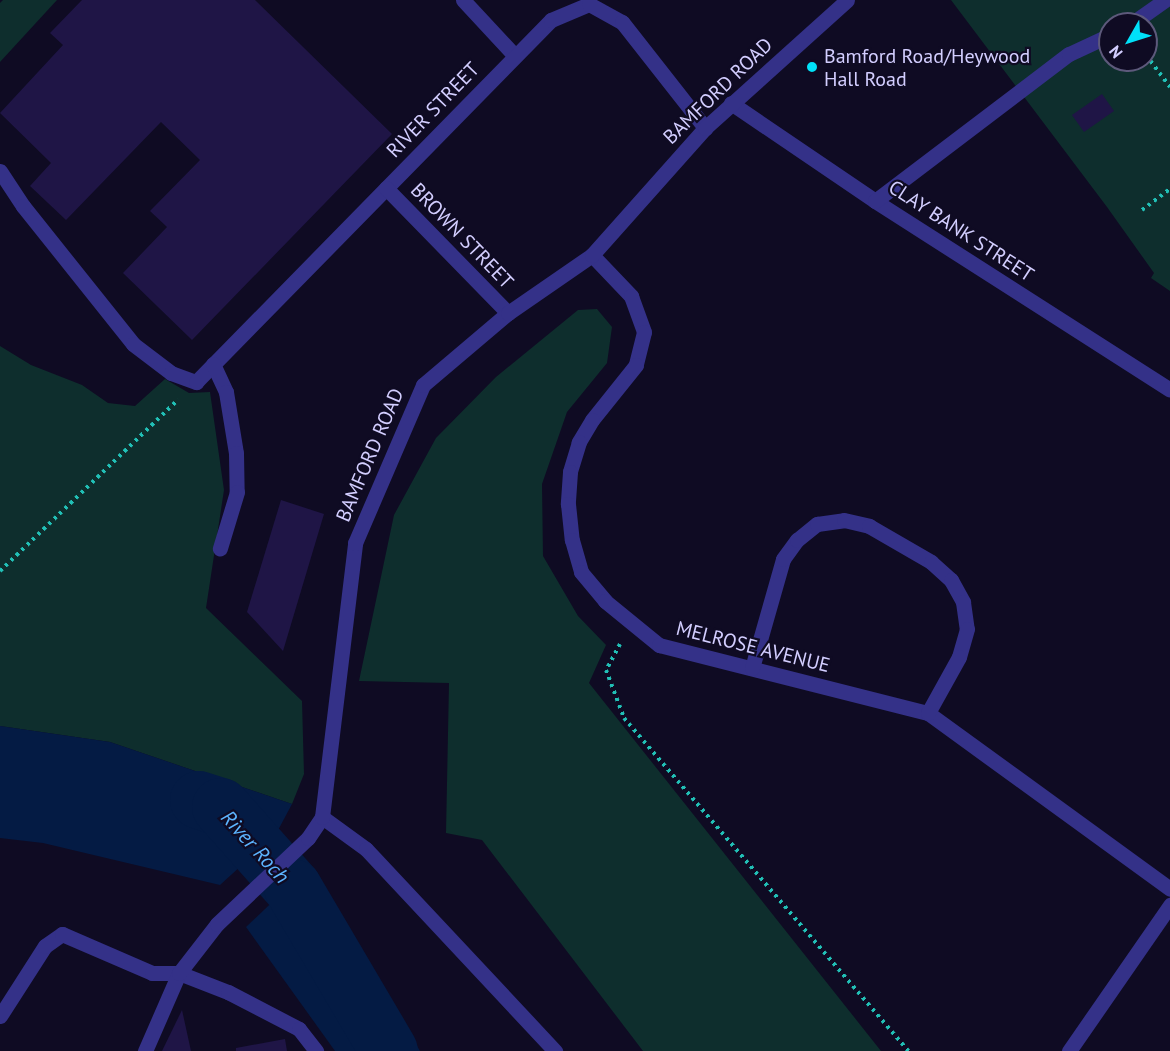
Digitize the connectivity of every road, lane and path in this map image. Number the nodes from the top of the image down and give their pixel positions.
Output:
1 (463, 0) edge
2 (848, 0) edge
3 (1165, 0) edge
4 (1148, 12) edge
5 (1098, 41) edge
6 (515, 56) junction
7 (1158, 71) edge
8 (1170, 87) edge
9 (731, 103) junction
10 (705, 128) junction
11 (0, 171) edge
12 (386, 188) junction
13 (1170, 189) edge
14 (875, 201) junction
15 (1142, 210) dead end
16 (592, 255) junction
17 (507, 313) junction
18 (213, 364) junction
19 (196, 382) junction
20 (1170, 390) edge
21 (220, 548) dead end
22 (0, 572) edge
23 (631, 624) junction
24 (752, 668) junction
25 (928, 713) junction
26 (322, 818) junction
27 (1170, 889) edge
28 (1170, 905) edge
29 (179, 973) junction
30 (0, 1016) edge
31 (144, 1051) edge
32 (316, 1051) edge
33 (555, 1051) edge
34 (908, 1051) edge
35 (1070, 1051) edge

1 - 6 street
2 - 9 street, BAMFORD ROAD
3 - 4 street
5 - 14 street
6 - 10 street, RIVER STREET
6 - 12 street, RIVER STREET
7 - 8 path
9 - 10 street, BAMFORD ROAD
9 - 14 street, CLAY BANK STREET
10 - 16 street, BAMFORD ROAD
11 - 19 street
12 - 17 street, BROWN STREET
12 - 18 street, RIVER STREET
13 - 15 path
14 - 20 street, CLAY BANK STREET
16 - 17 street, BAMFORD ROAD
16 - 23 street, MELROSE AVENUE
17 - 26 street, BAMFORD ROAD
18 - 19 street, RIVER STREET
18 - 21 street
19 - 22 path
23 - 24 street, MELROSE AVENUE
23 - 34 path
24 - 25 street, MELROSE AVENUE
24 - 25 street
25 - 27 street, MELROSE AVENUE
26 - 29 street, BAMFORD ROAD
26 - 33 street
28 - 35 street
29 - 30 street
29 - 31 street, BAMFORD ROAD
29 - 32 street

